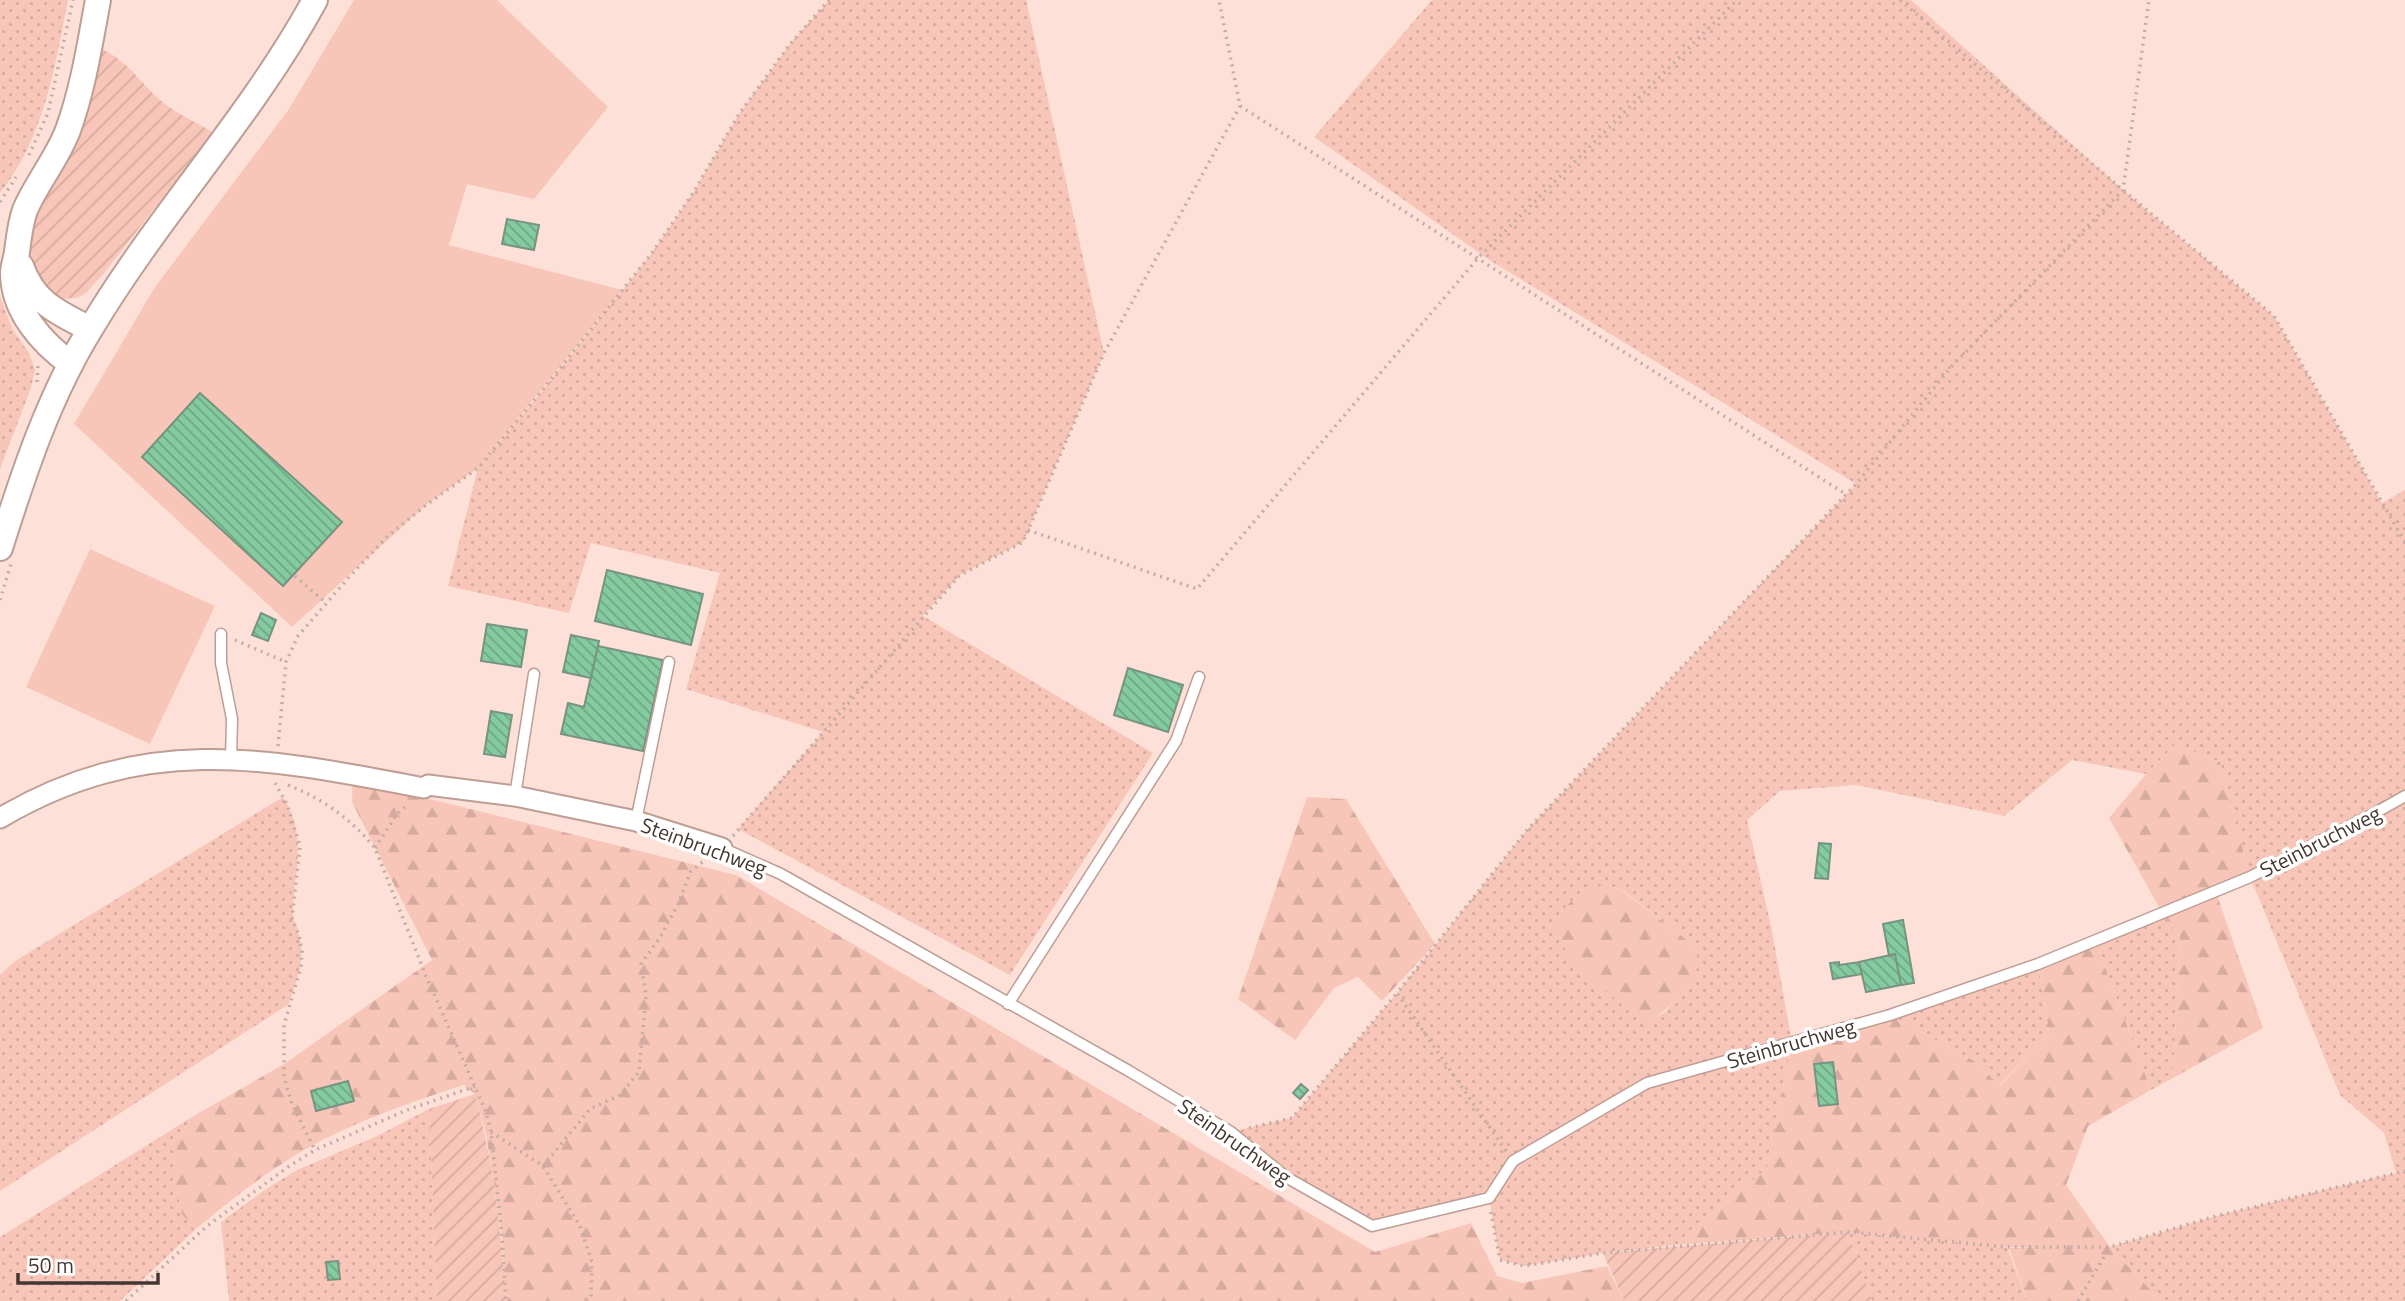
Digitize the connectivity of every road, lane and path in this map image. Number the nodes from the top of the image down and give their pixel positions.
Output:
1 (73, 0) edge
2 (98, 0) edge
3 (315, 0) edge
4 (829, 0) edge
5 (1219, 0) edge
6 (1737, 0) edge
7 (1900, 0) edge
8 (2149, 0) edge
9 (1240, 106) junction
10 (24, 163) dead end
11 (19, 172) dead end
12 (2123, 190) junction
13 (0, 202) edge
14 (16, 253) junction
15 (1478, 258) junction
16 (90, 330) junction
17 (38, 364) dead end
18 (71, 364) junction
19 (36, 389) dead end
20 (1847, 495) junction
21 (1028, 530) junction
22 (2405, 542) edge
23 (7, 553) edge
24 (295, 576) dead end
25 (0, 600) edge
26 (326, 603) junction
27 (220, 634) joint
28 (286, 662) junction
29 (669, 662) dead end
30 (534, 674) dead end
31 (1199, 677) dead end
32 (231, 759) junction
33 (276, 762) junction
34 (428, 785) junction
35 (515, 796) junction
36 (2405, 796) edge
37 (0, 818) edge
38 (636, 821) junction
39 (375, 848) junction
40 (722, 848) junction
41 (1397, 993) junction
42 (1008, 1004) junction
43 (476, 1086) junction
44 (491, 1132) junction
45 (1231, 1132) junction
46 (315, 1150) junction
47 (1513, 1161) junction
48 (543, 1166) junction
49 (2405, 1171) edge
50 (1489, 1198) junction
51 (2110, 1247) junction
52 (126, 1301) edge
53 (506, 1301) edge
54 (592, 1301) edge
55 (2078, 1301) edge

1 - 10 path
2 - 14 street
3 - 16 street
4 - 26 path
5 - 9 path
6 - 15 path
7 - 12 path
8 - 12 path
9 - 15 path
9 - 21 path
11 - 13 path
12 - 20 path
12 - 22 path
14 - 16 street
14 - 18 street
15 - 20 path
15 - 21 path
16 - 18 street
17 - 19 path
18 - 23 street
20 - 41 path
21 - 40 path
23 - 25 path
24 - 26 path
26 - 28 path
27 - 28 path
27 - 32 lane
28 - 33 path
29 - 38 lane
30 - 35 lane
31 - 42 lane
32 - 33 street, Steinbruchweg
32 - 37 street, Steinbruchweg
33 - 34 street, Steinbruchweg
34 - 35 street, Steinbruchweg
34 - 39 path
35 - 38 street, Steinbruchweg
36 - 47 lane, Steinbruchweg
38 - 40 street, Steinbruchweg
39 - 43 path
39 - 46 path
40 - 42 lane, Steinbruchweg
40 - 48 path
41 - 45 path
41 - 47 path
42 - 45 lane, Steinbruchweg
43 - 44 path
43 - 46 path
44 - 48 path
44 - 53 path
45 - 50 lane, Steinbruchweg
46 - 52 path
47 - 50 lane, Steinbruchweg
48 - 54 path
49 - 51 path
50 - 51 path
51 - 55 path

